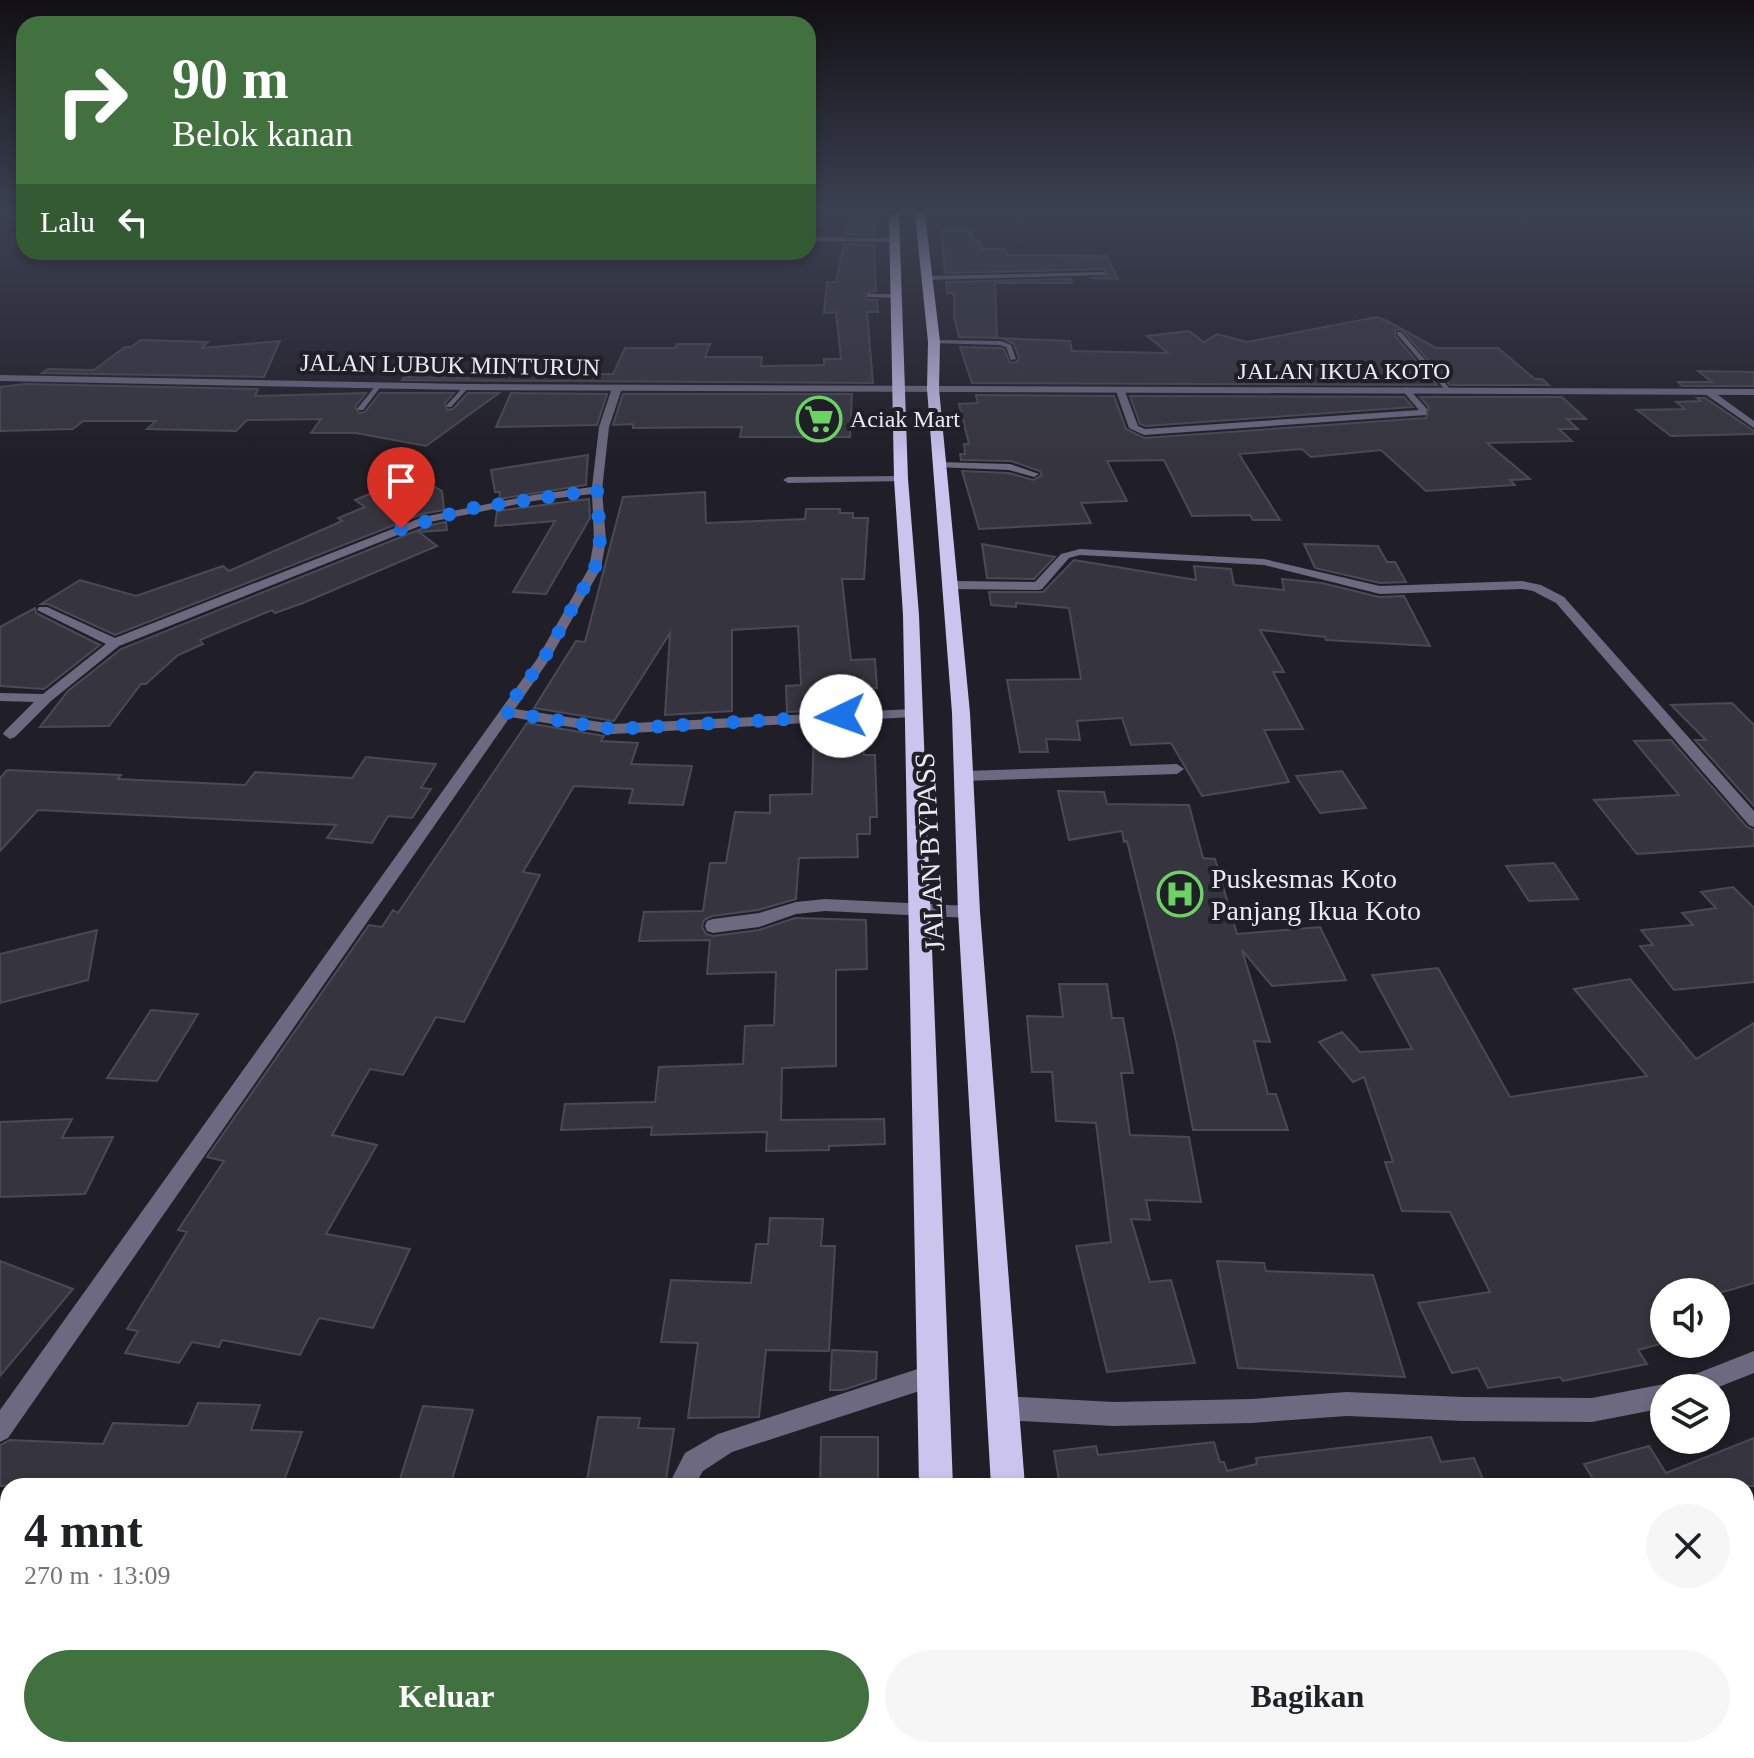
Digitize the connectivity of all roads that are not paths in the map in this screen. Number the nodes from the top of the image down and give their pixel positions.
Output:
1 (896, 296) edge
2 (928, 296) edge
3 (1399, 333) dead end
4 (934, 342) junction
5 (1013, 359) dead end
6 (0, 378) edge
7 (379, 385) junction
8 (466, 387) junction
9 (617, 388) junction
10 (900, 389) junction
11 (933, 389) junction
12 (1407, 390) junction
13 (1121, 391) junction
14 (1449, 391) junction
15 (1708, 392) junction
16 (1754, 392) edge
17 (449, 406) dead end
18 (361, 409) dead end
19 (1754, 425) edge
20 (939, 465) junction
21 (1034, 474) dead end
22 (901, 479) junction
23 (788, 480) dead end
24 (597, 490) junction
25 (950, 585) junction
26 (43, 610) dead end
27 (115, 643) junction
28 (0, 697) edge
29 (46, 698) junction
30 (504, 712) junction
31 (912, 713) junction
32 (10, 734) dead end
33 (1177, 769) dead end
34 (964, 776) junction
35 (1754, 821) edge
36 (917, 910) junction
37 (969, 912) junction
38 (713, 926) dead end
39 (1754, 1362) edge
40 (1724, 1374) edge
41 (933, 1376) junction
42 (1650, 1399) edge
43 (1003, 1408) junction
44 (0, 1430) edge
45 (685, 1478) edge
46 (936, 1478) edge
47 (1007, 1478) edge

1 - 10 highway, JALAN BYPASS
2 - 4 highway, JALAN BYPASS
3 - 14 lane
4 - 5 lane
4 - 11 highway, JALAN BYPASS
6 - 7 street, JALAN LUBUK MINTURUN
7 - 8 street, JALAN LUBUK MINTURUN
7 - 18 lane
8 - 9 street, JALAN LUBUK MINTURUN
8 - 17 lane
9 - 10 street, JALAN LUBUK MINTURUN
9 - 24 street
10 - 11 street, JALAN LUBUK MINTURUN
10 - 22 highway, JALAN BYPASS
11 - 13 street, JALAN IKUA KOTO
11 - 20 highway, JALAN BYPASS
12 - 13 street, JALAN IKUA KOTO
12 - 13 street
12 - 14 street, JALAN IKUA KOTO
14 - 15 street, JALAN IKUA KOTO
15 - 16 street, JALAN IKUA KOTO
15 - 19 street
20 - 21 street
20 - 25 highway, JALAN BYPASS
22 - 23 street
22 - 31 highway, JALAN BYPASS
24 - 27 street
24 - 30 street
25 - 34 highway, JALAN BYPASS
25 - 35 street
26 - 27 street
27 - 29 street
28 - 29 street
29 - 32 street
30 - 31 street
30 - 44 street
31 - 36 highway, JALAN BYPASS
33 - 34 street
34 - 37 highway, JALAN BYPASS
36 - 37 street
36 - 38 street
36 - 41 highway, JALAN BYPASS
37 - 43 highway, JALAN BYPASS
39 - 40 street
41 - 45 street
41 - 46 highway, JALAN BYPASS
42 - 43 street
43 - 47 highway, JALAN BYPASS

